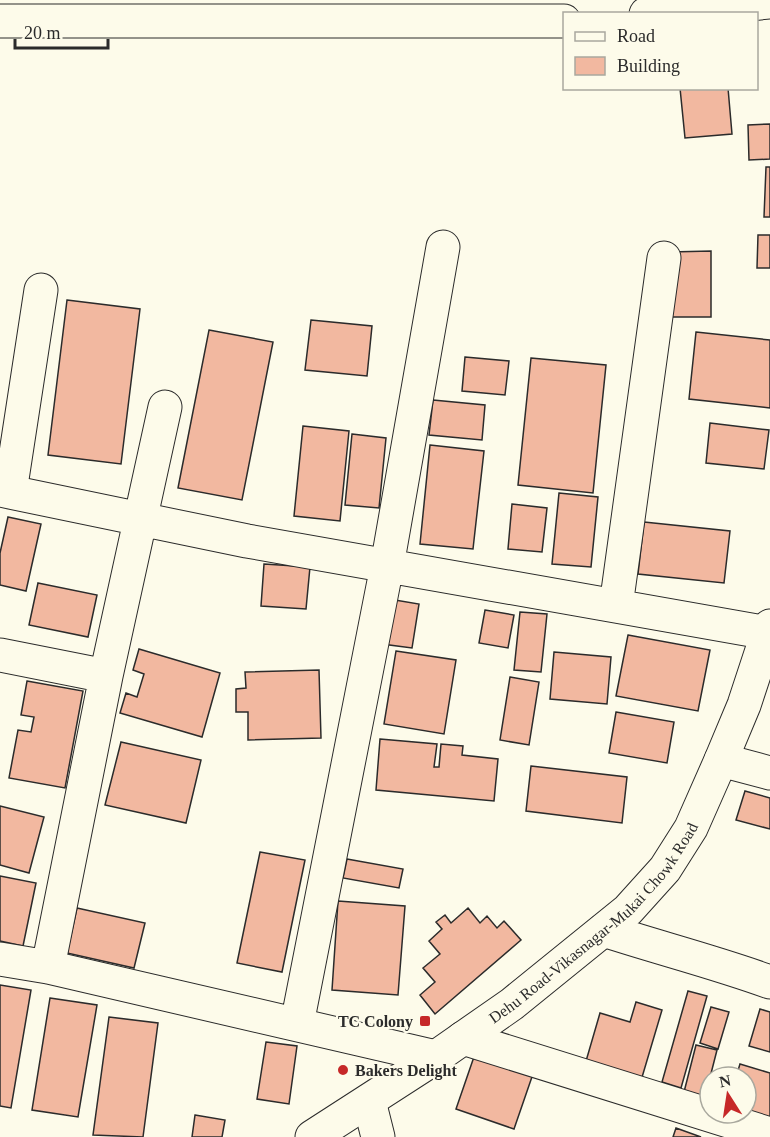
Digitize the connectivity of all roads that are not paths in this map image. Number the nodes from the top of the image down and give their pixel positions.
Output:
1 (770, 2) edge
2 (667, 12) edge
3 (0, 21) edge
4 (563, 21) edge
5 (443, 247) dead end
6 (664, 258) dead end
7 (41, 290) dead end
8 (165, 407) dead end
9 (5, 491) edge
10 (141, 519) junction
11 (387, 566) junction
12 (616, 606) junction
13 (769, 629) edge
14 (0, 655) edge
15 (106, 676) junction
16 (721, 760) junction
17 (770, 773) edge
18 (604, 930) junction
19 (0, 958) edge
20 (48, 967) junction
21 (770, 982) edge
22 (297, 1024) junction
23 (463, 1038) junction
24 (436, 1057) junction
25 (369, 1101) junction
26 (770, 1134) edge
27 (312, 1137) edge
28 (378, 1137) edge

1 - 2 street
3 - 4 street
5 - 11 street
6 - 12 street
7 - 9 street
8 - 10 street
9 - 10 street
10 - 11 street
10 - 15 street
11 - 12 street
11 - 22 street
12 - 13 street
13 - 16 street, Dehu Road-Vikasnagar-Mukai Chowk Road
14 - 15 street
15 - 20 street
16 - 17 street
16 - 18 street, Dehu Road-Vikasnagar-Mukai Chowk Road
18 - 21 street
18 - 23 street, Dehu Road-Vikasnagar-Mukai Chowk Road
19 - 20 street
20 - 22 street
22 - 24 street
23 - 24 street, Dehu Road-Vikasnagar-Mukai Chowk Road
23 - 26 street
24 - 25 street, Dehu Road-Vikasnagar-Mukai Chowk Road
25 - 27 street, Dehu Road-Vikasnagar-Mukai Chowk Road
25 - 28 street

